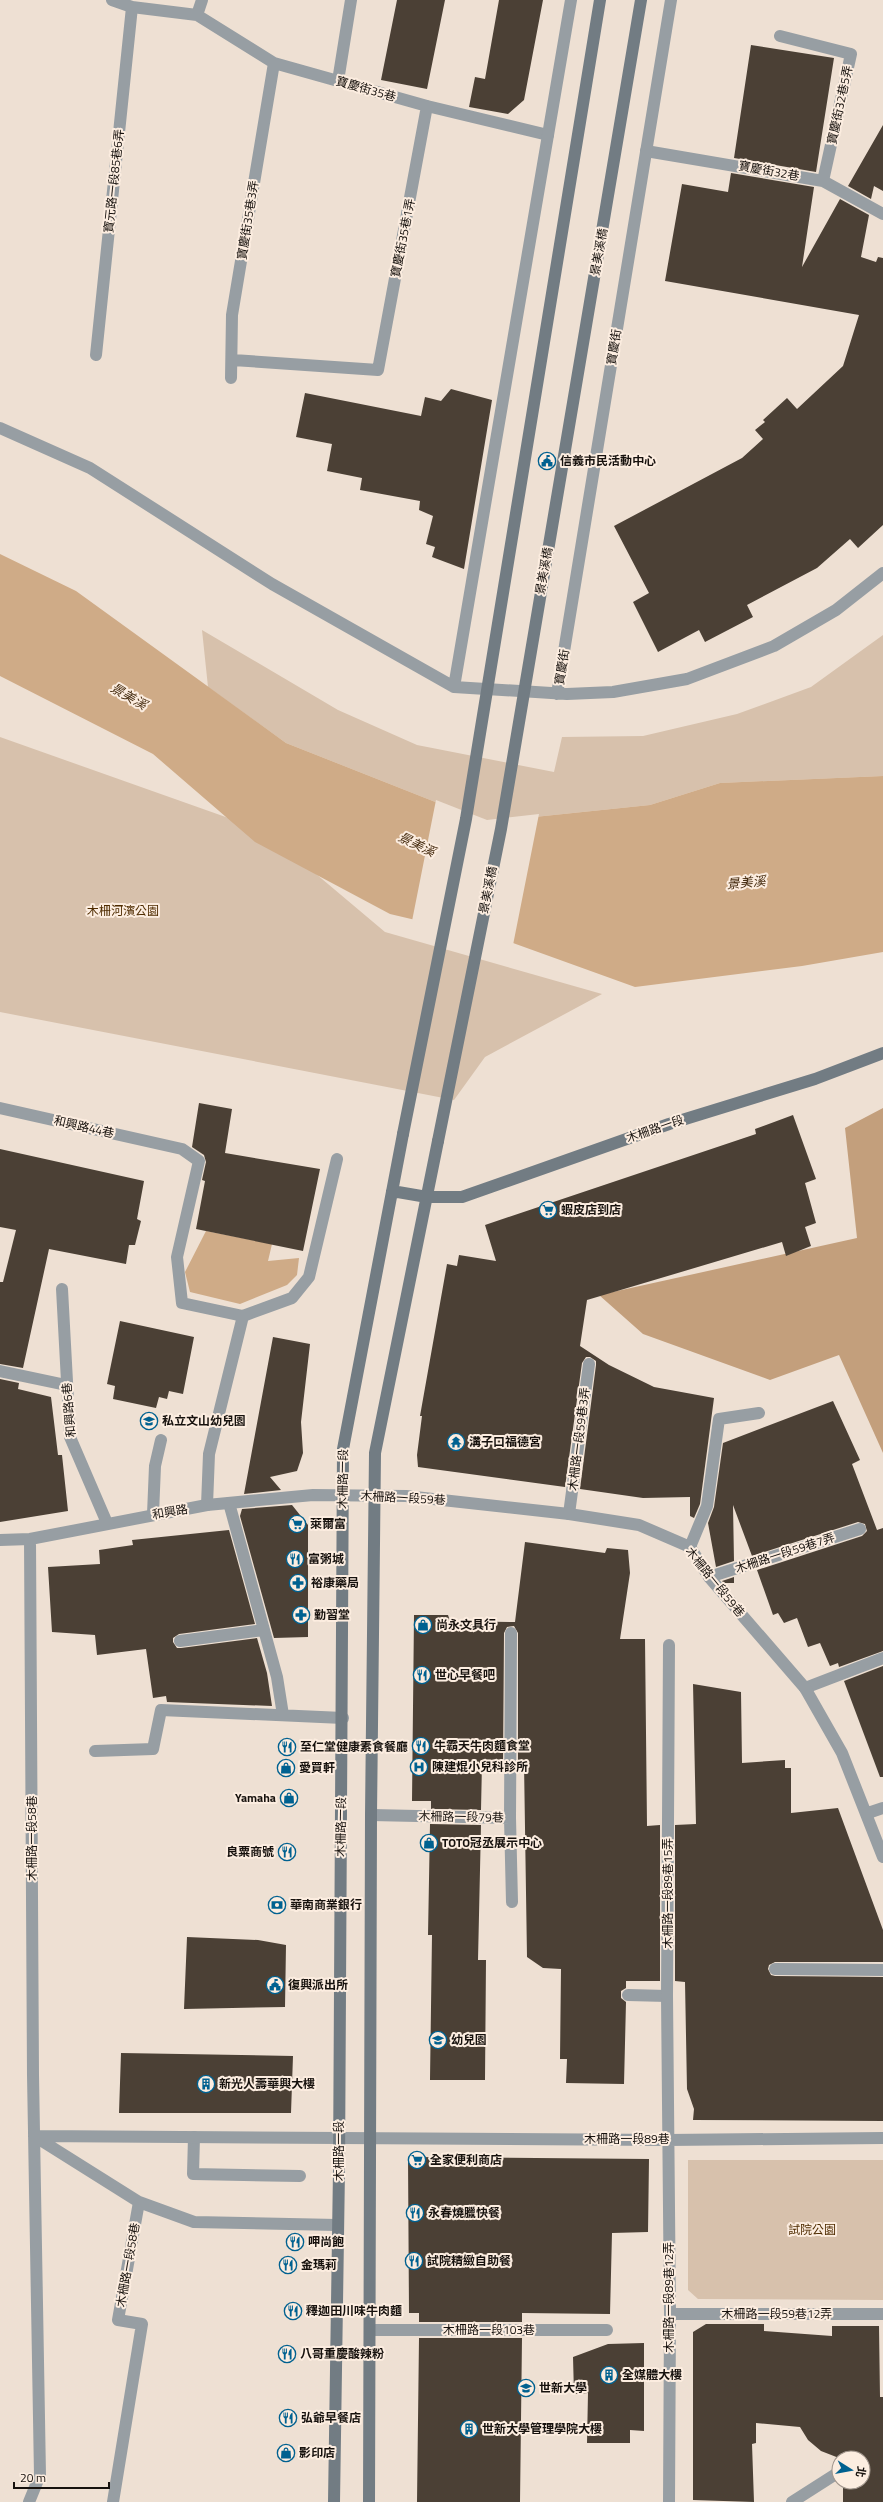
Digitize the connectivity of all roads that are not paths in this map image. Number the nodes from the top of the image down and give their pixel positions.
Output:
1 (112, 0) edge
2 (202, 0) edge
3 (351, 0) edge
4 (571, 0) edge
5 (600, 0) edge
6 (641, 0) edge
7 (671, 0) edge
8 (132, 7) junction
9 (197, 15) junction
10 (780, 36) dead end
11 (274, 62) junction
12 (338, 81) junction
13 (427, 106) junction
14 (548, 135) junction
15 (646, 150) junction
16 (823, 180) junction
17 (883, 214) edge
18 (96, 355) dead end
19 (233, 360) junction
20 (231, 378) dead end
21 (0, 428) edge
22 (883, 573) edge
23 (454, 687) junction
24 (557, 694) junction
25 (883, 1053) edge
26 (0, 1108) edge
27 (337, 1159) dead end
28 (392, 1191) junction
29 (427, 1197) junction
30 (62, 1289) dead end
31 (243, 1316) junction
32 (589, 1364) dead end
33 (0, 1371) edge
34 (66, 1386) junction
35 (759, 1413) dead end
36 (162, 1440) dead end
37 (375, 1495) junction
38 (342, 1496) junction
39 (229, 1503) junction
40 (207, 1505) junction
41 (154, 1514) junction
42 (570, 1514) junction
43 (107, 1523) junction
44 (860, 1529) dead end
45 (30, 1539) junction
46 (0, 1540) edge
47 (690, 1547) junction
48 (709, 1577) junction
49 (264, 1630) junction
50 (511, 1633) dead end
51 (180, 1641) dead end
52 (669, 1645) dead end
53 (883, 1658) edge
54 (805, 1688) junction
55 (283, 1715) junction
56 (343, 1718) junction
57 (94, 1751) dead end
58 (883, 1808) edge
59 (868, 1813) junction
60 (371, 1815) junction
61 (510, 1818) junction
62 (883, 1857) edge
63 (512, 1902) dead end
64 (775, 1969) dead end
65 (883, 1970) edge
66 (628, 1995) dead end
67 (667, 1996) junction
68 (34, 2136) junction
69 (194, 2137) junction
70 (883, 2138) edge
71 (339, 2139) junction
72 (371, 2139) junction
73 (668, 2140) junction
74 (300, 2176) dead end
75 (139, 2202) junction
76 (337, 2225) junction
77 (670, 2314) junction
78 (883, 2314) edge
79 (370, 2330) junction
80 (607, 2330) dead end
81 (831, 2477) edge
82 (29, 2502) edge
83 (113, 2502) edge
84 (334, 2502) edge
85 (370, 2502) edge
86 (669, 2502) edge
87 (792, 2502) edge

1 - 8 street
2 - 9 street
3 - 12 street
4 - 14 street
5 - 28 main road, bridge
6 - 29 main road, 景美溪橋, bridge
7 - 15 street, 寶慶街
8 - 9 street
8 - 18 street, 寶元路一段85巷6弄
9 - 11 street, 寶慶街35巷
10 - 16 street, 寶慶街32巷5弄
11 - 12 street, 寶慶街35巷
11 - 19 street, 寶慶街35巷3弄
12 - 13 street, 寶慶街35巷
13 - 14 street, 寶慶街35巷
13 - 19 street, 寶慶街35巷1弄
14 - 23 street
15 - 16 street, 寶慶街32巷
15 - 24 street, 寶慶街
16 - 17 street, 寶慶街32巷
19 - 20 street, 寶慶街35巷3弄
21 - 23 street
22 - 24 street
23 - 24 street
25 - 29 main road, 木柵路一段
26 - 31 street, 和興路44巷
27 - 31 street
28 - 29 main road, 木柵路一段
28 - 38 main road, 木柵路一段
29 - 37 main road
30 - 34 street, 和興路6巷
31 - 40 street
32 - 42 street, 木柵路一段59巷3弄
33 - 34 street
34 - 43 street, 和興路6巷
35 - 47 street
36 - 41 street
37 - 38 street, 木柵路一段59巷
37 - 42 street, 木柵路一段59巷
37 - 60 main road
38 - 39 street, 和興路
38 - 56 main road, 木柵路一段
39 - 40 street, 和興路
39 - 49 street
40 - 41 street, 和興路
41 - 43 street, 和興路
42 - 47 street, 木柵路一段59巷
43 - 45 street, 和興路
44 - 48 street, 木柵路一段59巷7弄
45 - 46 street, 和興路
45 - 68 street, 木柵路一段58巷
47 - 48 street, 木柵路一段59巷
48 - 54 street, 木柵路一段59巷
49 - 51 street
49 - 55 street
50 - 61 street, 木柵路一段79巷
52 - 67 street, 木柵路一段89巷15弄
53 - 54 street
54 - 59 street, 木柵路一段59巷
55 - 56 street
55 - 57 street
56 - 71 main road, 木柵路一段
58 - 59 street
59 - 62 street, 木柵路一段59巷
60 - 61 street, 木柵路一段79巷
60 - 72 main road
61 - 63 street
64 - 65 street
66 - 67 street
67 - 73 street, 木柵路一段89巷15弄
68 - 69 street
68 - 75 street
68 - 82 street, 木柵路一段58巷
69 - 71 street
69 - 74 street
70 - 73 street, 木柵路一段89巷
71 - 72 street
71 - 76 main road, 木柵路一段
72 - 73 street, 木柵路一段89巷
72 - 79 main road
73 - 77 street, 木柵路一段89巷12弄
75 - 76 street
75 - 83 street, 木柵路一段58巷
76 - 84 main road, 木柵路一段
77 - 78 street, 木柵路一段59巷12弄
77 - 86 street, 木柵路一段89巷12弄
79 - 80 street, 木柵路一段103巷
79 - 85 main road
81 - 87 street

